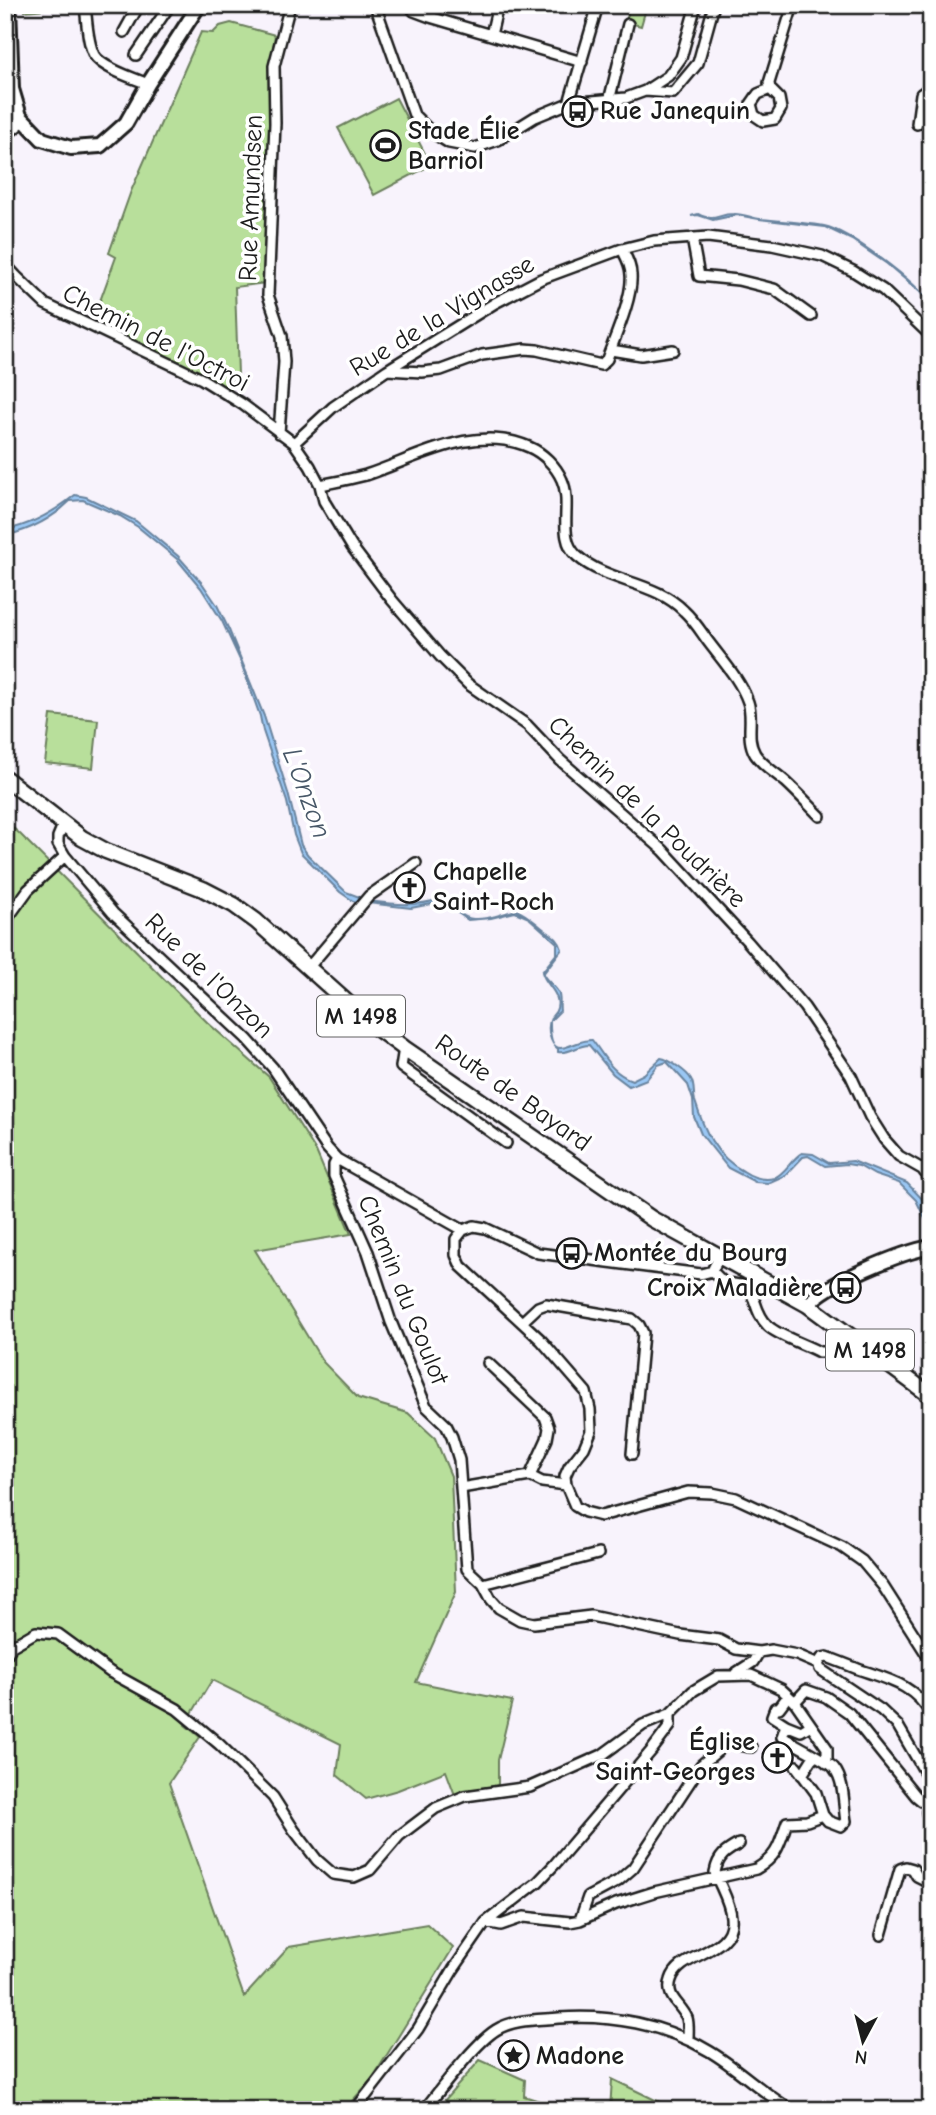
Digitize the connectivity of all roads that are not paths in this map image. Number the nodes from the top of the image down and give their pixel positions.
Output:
1 (9, 5) edge
2 (85, 5) edge
3 (139, 5) edge
4 (170, 5) edge
5 (199, 5) edge
6 (290, 5) edge
7 (375, 5) edge
8 (409, 5) edge
9 (433, 5) edge
10 (498, 5) edge
11 (598, 5) edge
12 (696, 5) edge
13 (714, 5) edge
14 (793, 5) edge
15 (430, 17) junction
16 (628, 24) dead end
17 (124, 32) dead end
18 (491, 35) junction
19 (136, 55) dead end
20 (582, 62) junction
21 (148, 84) junction
22 (931, 87) edge
23 (770, 89) dead end
24 (645, 91) junction
25 (608, 100) junction
26 (569, 103) junction
27 (24, 120) junction
28 (916, 124) dead end
29 (5, 136) edge
30 (692, 239) junction
31 (622, 249) junction
32 (5, 264) edge
33 (811, 316) dead end
34 (931, 336) edge
35 (611, 350) junction
36 (673, 350) dead end
37 (387, 370) junction
38 (279, 433) junction
39 (294, 443) junction
40 (320, 485) junction
41 (5, 778) edge
42 (820, 816) dead end
43 (63, 825) junction
44 (65, 856) junction
45 (416, 863) dead end
46 (5, 925) edge
47 (308, 968) junction
48 (404, 1048) junction
49 (506, 1143) dead end
50 (337, 1159) junction
51 (931, 1182) edge
52 (463, 1230) junction
53 (931, 1247) edge
54 (719, 1257) junction
55 (712, 1271) junction
56 (808, 1305) junction
57 (522, 1322) junction
58 (823, 1352) dead end
59 (488, 1363) dead end
60 (931, 1396) edge
61 (632, 1454) dead end
62 (530, 1476) junction
63 (565, 1485) junction
64 (461, 1488) junction
65 (598, 1554) dead end
66 (483, 1584) junction
67 (759, 1652) junction
68 (5, 1657) edge
69 (931, 1661) edge
70 (818, 1664) junction
71 (734, 1674) junction
72 (792, 1699) junction
73 (670, 1714) junction
74 (931, 1715) edge
75 (811, 1725) junction
76 (786, 1726) junction
77 (751, 1748) dead end
78 (814, 1756) junction
79 (827, 1763) junction
80 (796, 1766) dead end
81 (802, 1774) junction
82 (931, 1787) edge
83 (929, 1802) edge
84 (823, 1815) junction
85 (931, 1832) edge
86 (739, 1844) dead end
87 (931, 1871) edge
88 (717, 1879) junction
89 (580, 1920) junction
90 (486, 1922) junction
91 (881, 1935) dead end
92 (688, 2039) junction
93 (355, 2110) edge
94 (424, 2110) edge
95 (792, 2110) edge

1 - 27 street
2 - 21 street
3 - 17 street
4 - 19 street
5 - 21 street
6 - 38 street, Rue Amundsen
7 - 26 street
8 - 15 street
9 - 15 street
10 - 18 street
11 - 20 street
12 - 24 street
13 - 24 street
14 - 23 street
15 - 18 street
16 - 25 street
18 - 20 street
20 - 26 street
21 - 27 street
22 - 28 street
24 - 25 street
25 - 26 street
27 - 29 street
30 - 31 street, Rue de la Vignasse
30 - 33 street
30 - 34 street, Rue de la Vignasse
31 - 35 street
31 - 37 street, Rue de la Vignasse
32 - 38 street, Chemin de l'Octroi
35 - 36 street
35 - 37 street
37 - 39 street, Rue de la Vignasse
38 - 39 street, Chemin de l'Octroi
39 - 40 street, Chemin de la Poudrière
40 - 42 street
40 - 51 street, Chemin de la Poudrière
41 - 43 main road, Route de Bayard / M 1498
43 - 44 street
43 - 47 main road, Route de Bayard / M 1498
44 - 46 street
44 - 50 street, Rue de l'Onzon
45 - 47 street
47 - 48 main road, Route de Bayard / M 1498
48 - 49 street
48 - 54 main road, Route de Bayard / M 1498
50 - 52 street
50 - 64 street, Chemin du Goulot
52 - 55 street
52 - 57 street
53 - 56 street
54 - 55 street
54 - 56 main road, Route de Bayard / M 1498
55 - 58 street
56 - 60 main road, Route de Bayard / M 1498
57 - 61 street
57 - 63 street
59 - 62 street
62 - 63 street
62 - 64 street
63 - 69 street
64 - 66 street, Chemin du Goulot
65 - 66 street
66 - 67 street, Chemin du Goulot
67 - 70 street, Chemin du Goulot
67 - 71 street
68 - 73 street
70 - 74 street
70 - 82 street
71 - 72 street
71 - 73 street
72 - 75 street
72 - 76 street
72 - 83 street
73 - 90 street
75 - 76 street
75 - 79 street
76 - 78 street
77 - 89 street
78 - 79 street
78 - 81 street
79 - 84 street
80 - 81 street
81 - 84 street
83 - 85 street
84 - 88 street
86 - 88 street
87 - 91 street
88 - 89 street
88 - 92 street
89 - 90 street
90 - 93 street
92 - 94 street
92 - 95 street

